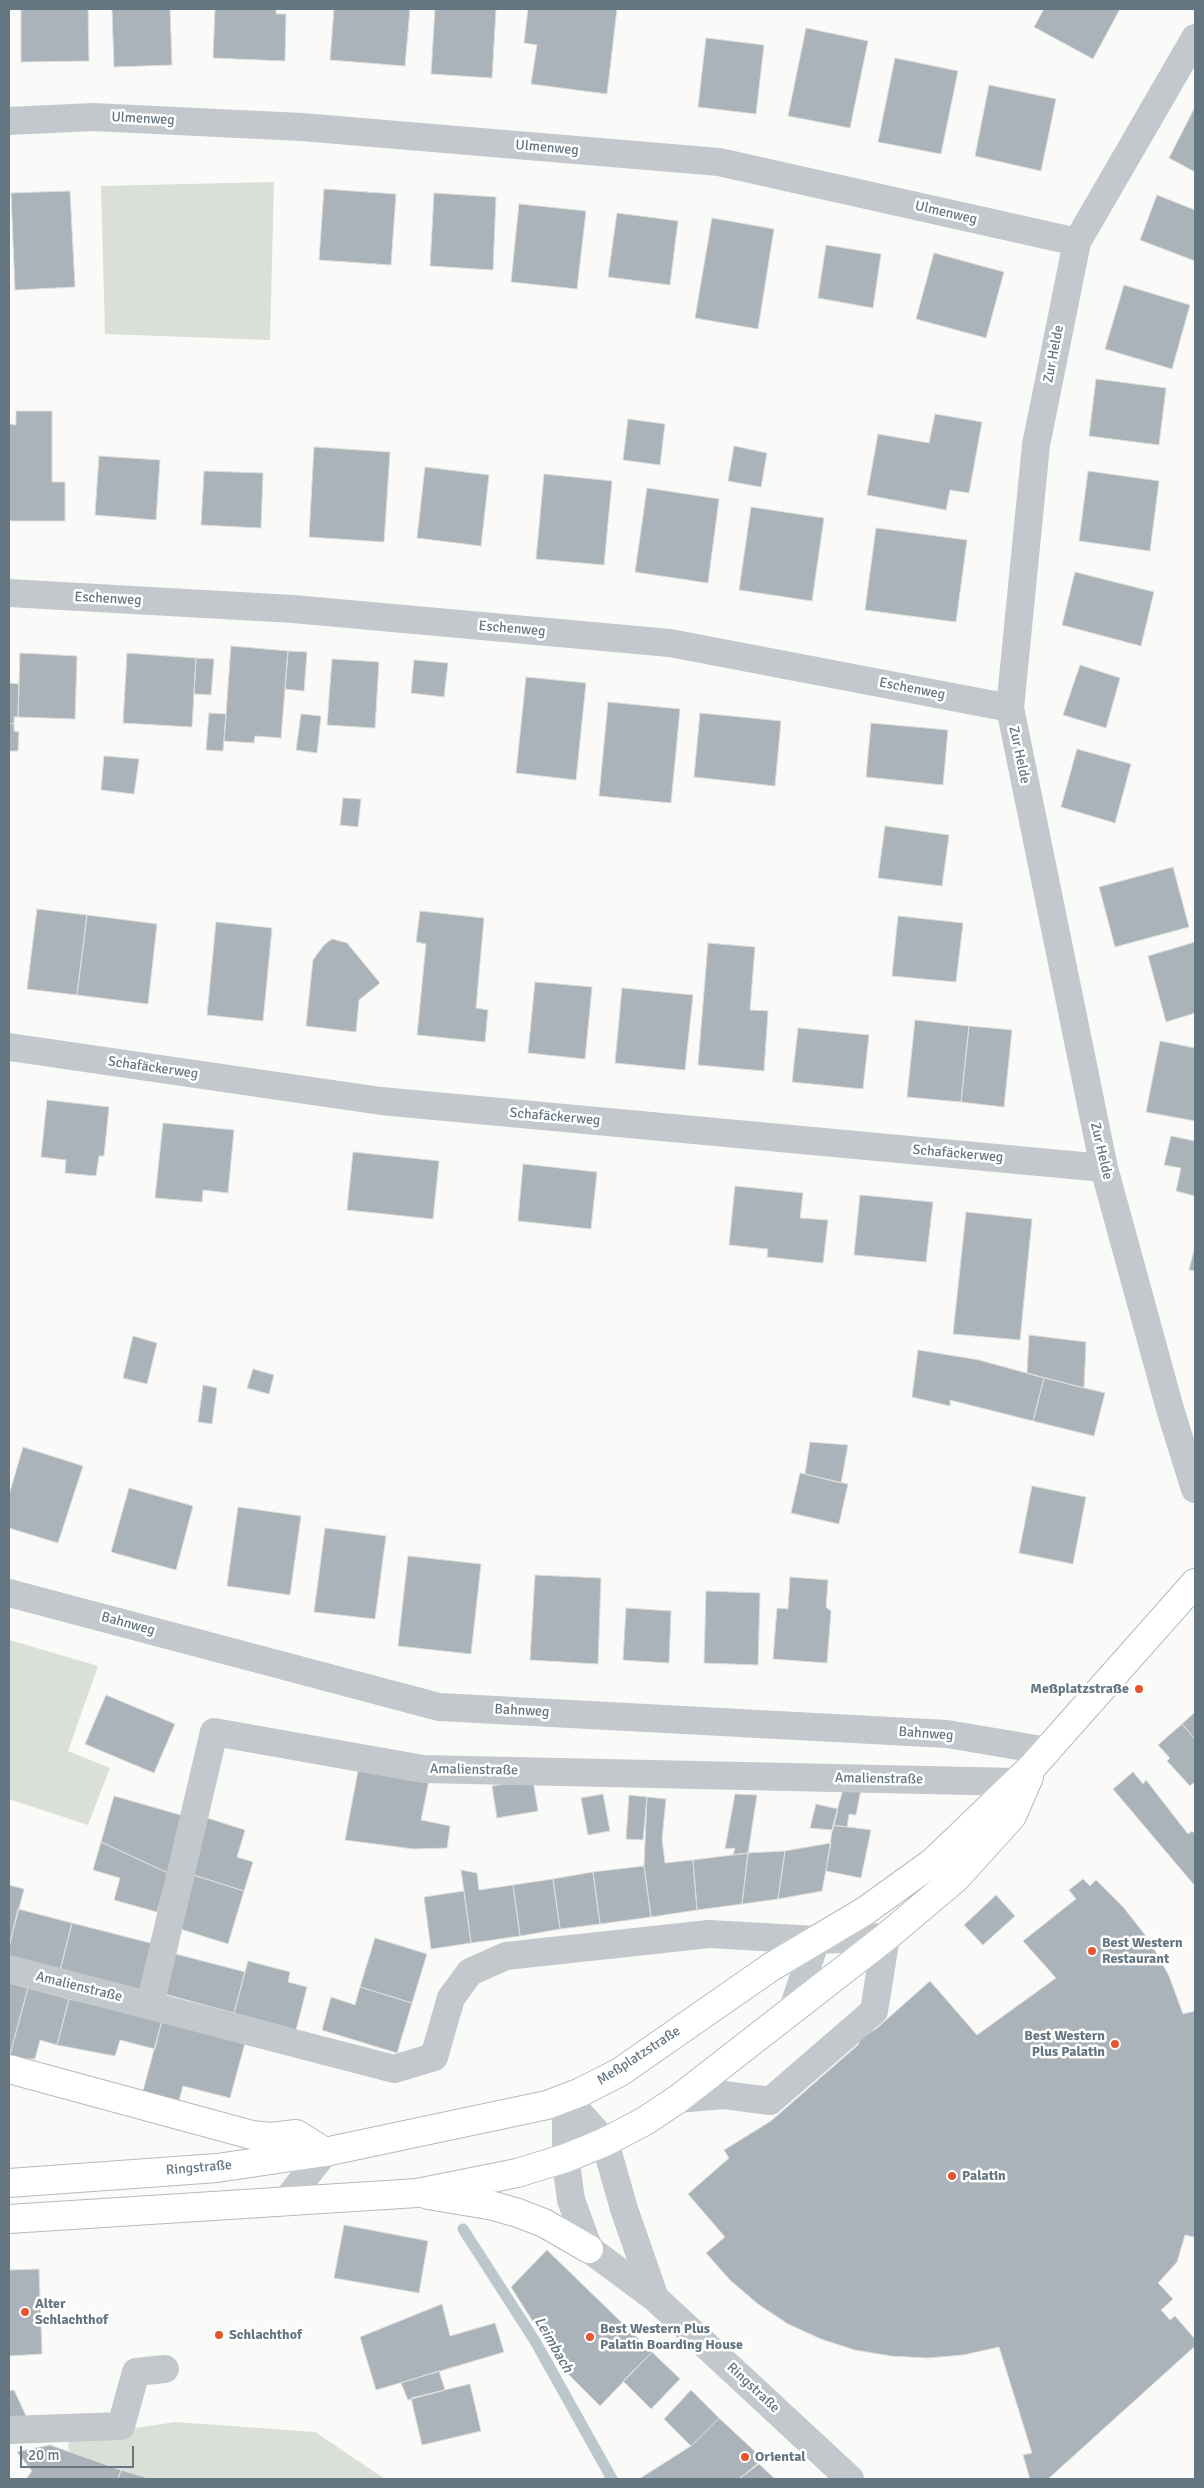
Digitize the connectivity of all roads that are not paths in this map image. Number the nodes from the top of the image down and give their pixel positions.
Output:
1 (1195, 38) edge
2 (9, 121) edge
3 (1076, 242) junction
4 (9, 593) edge
5 (1010, 708) junction
6 (9, 1047) edge
7 (1104, 1168) junction
8 (1195, 1489) edge
9 (1195, 1583) edge
10 (9, 1593) edge
11 (1033, 1766) junction
12 (886, 1937) junction
13 (816, 1940) junction
14 (9, 1969) edge
15 (150, 2005) junction
16 (793, 2009) junction
17 (9, 2069) edge
18 (394, 2069) joint
19 (566, 2098) junction
20 (678, 2099) junction
21 (605, 2142) junction
22 (325, 2152) junction
23 (566, 2158) junction
24 (9, 2183) edge
25 (417, 2193) junction
26 (285, 2202) junction
27 (9, 2219) edge
28 (589, 2249) junction
29 (655, 2298) junction
30 (165, 2369) dead end
31 (9, 2430) edge
32 (850, 2479) edge

1 - 3 street, Zur Helde
2 - 3 street, Ulmenweg
3 - 5 street, Zur Helde
4 - 5 street, Eschenweg
5 - 7 street, Zur Helde
6 - 7 street, Schafäckerweg
7 - 8 street, Zur Helde
9 - 11 main road, Meßplatzstraße
10 - 11 street, Bahnweg
11 - 12 main road, Meßplatzstraße
11 - 13 main road, Meßplatzstraße
11 - 15 street, Amalienstraße
12 - 13 street, Meßplatzstraße
12 - 16 main road, Meßplatzstraße
12 - 20 street
13 - 16 street
13 - 18 street, Meßplatzstraße
13 - 19 main road, Meßplatzstraße
14 - 15 street, Amalienstraße
15 - 18 street, Amalienstraße
16 - 20 main road, Meßplatzstraße
17 - 22 main road
19 - 21 street, Ringstraße
19 - 22 main road, Meßplatzstraße
19 - 23 street
20 - 21 main road, Meßplatzstraße
21 - 23 main road
21 - 29 street, Ringstraße
22 - 24 main road, Ringstraße
22 - 26 street
23 - 25 main road
23 - 28 street
25 - 26 main road
25 - 28 main road
26 - 27 main road
28 - 29 street, Ringstraße
29 - 32 street, Ringstraße
30 - 31 street

